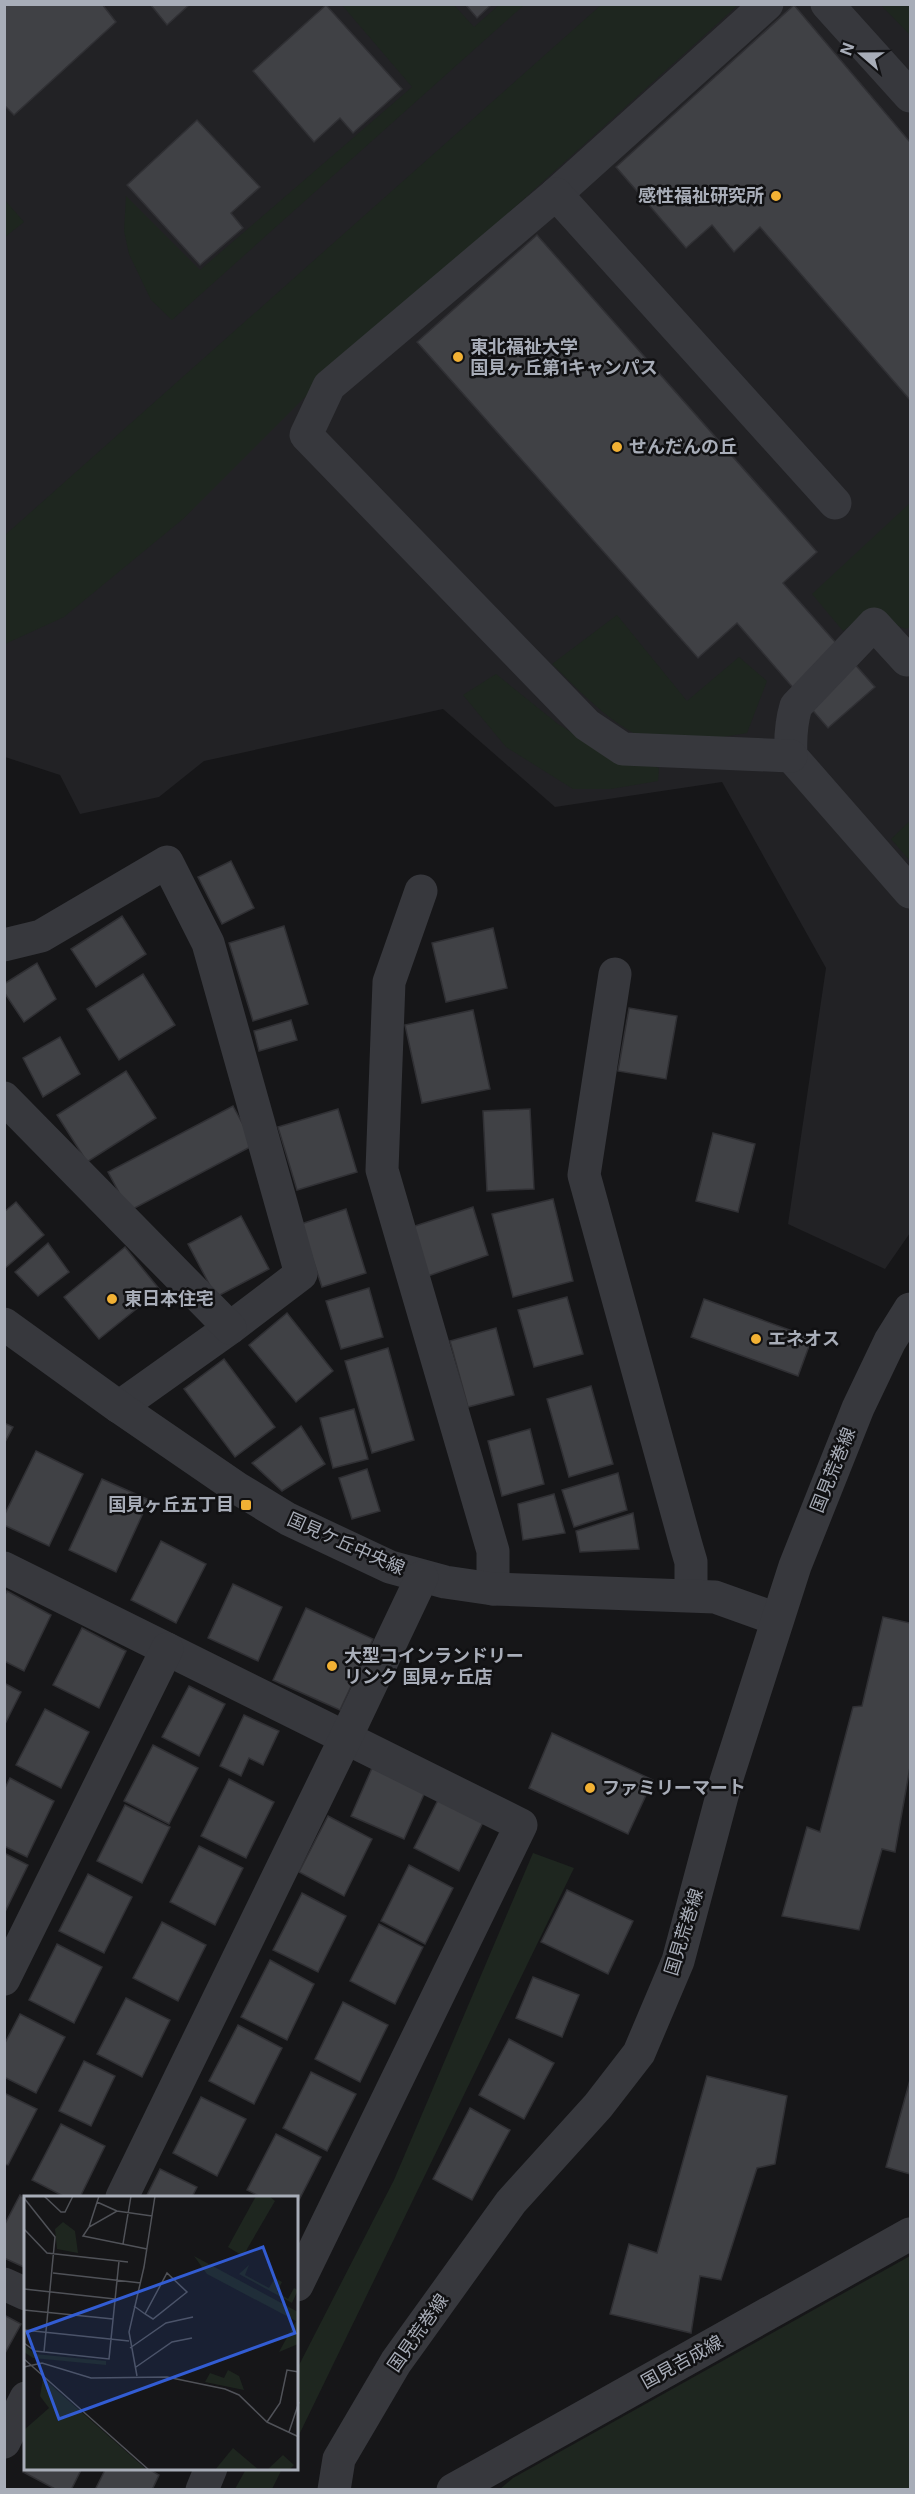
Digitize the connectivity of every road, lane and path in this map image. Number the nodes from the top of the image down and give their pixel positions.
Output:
1 (767, 4) edge
2 (827, 4) edge
3 (910, 96) edge
4 (556, 194) junction
5 (835, 503) dead end
6 (907, 660) dead end
7 (790, 756) junction
8 (421, 891) dead end
9 (910, 892) edge
10 (4, 945) edge
11 (615, 974) dead end
12 (4, 1098) edge
13 (910, 1309) edge
14 (4, 1324) edge
15 (230, 1328) junction
16 (119, 1407) junction
17 (4, 1568) edge
18 (422, 1577) junction
19 (493, 1589) junction
20 (691, 1595) junction
21 (777, 1619) junction
22 (167, 1649) junction
23 (346, 1737) junction
24 (4, 1979) edge
25 (122, 2196) edge
26 (910, 2234) edge
27 (298, 2283) edge
28 (4, 2284) edge
29 (24, 2293) edge
30 (24, 2402) edge
31 (4, 2442) edge
32 (211, 2470) edge
33 (202, 2490) edge
34 (334, 2490) edge
35 (453, 2490) edge

1 - 4 street
2 - 3 street
4 - 5 street
4 - 7 street
6 - 7 street
7 - 9 street
8 - 19 street
10 - 15 street
11 - 20 street
12 - 15 street
13 - 21 street, 国見荒巻線
14 - 16 street, 国見ケ丘中央線
15 - 16 street
16 - 18 street, 国見ケ丘中央線
17 - 22 street
18 - 19 street, 国見ケ丘中央線
18 - 23 street
19 - 20 street, 国見ケ丘中央線
20 - 21 street, 国見ケ丘中央線
21 - 34 street, 国見荒巻線
22 - 23 street
22 - 24 street
23 - 25 street
23 - 27 street
26 - 35 street, 国見吉成線
28 - 29 street
30 - 31 street
32 - 33 street

